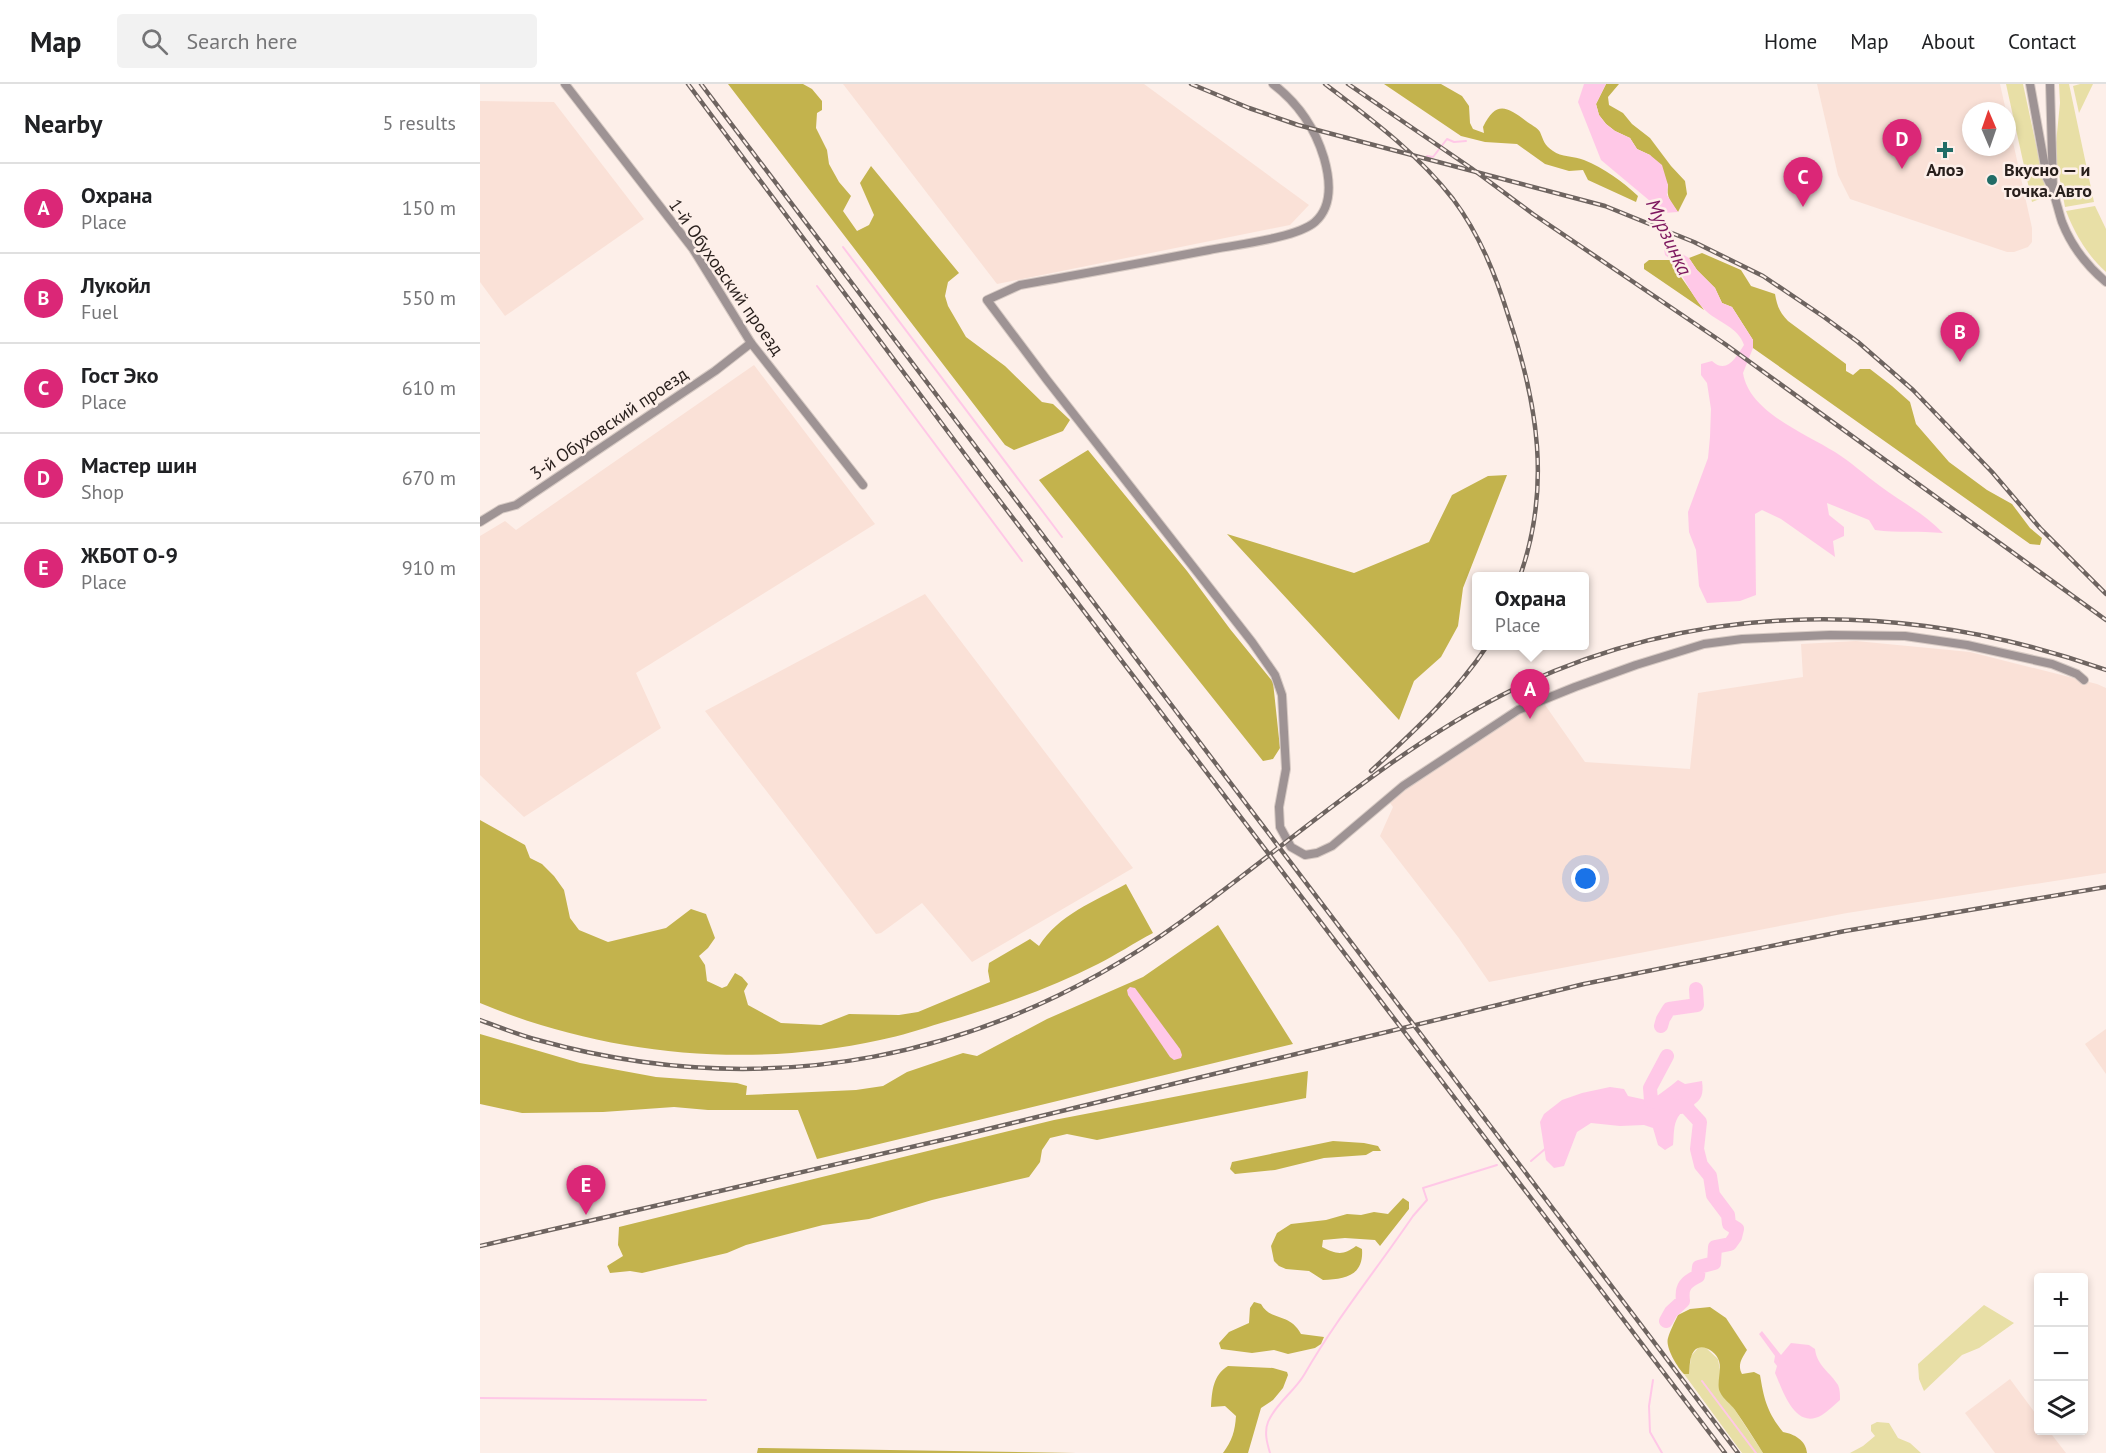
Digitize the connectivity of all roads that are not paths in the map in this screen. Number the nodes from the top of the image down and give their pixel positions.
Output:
1 (565, 84) edge
2 (1273, 84) edge
3 (2030, 84) edge
4 (2050, 84) edge
5 (2053, 190) junction
6 (2106, 282) edge
7 (750, 343) junction
8 (864, 485) dead end
9 (480, 522) edge
10 (2084, 680) dead end

1 - 7 street, 1-й Обуховский проезд
2 - 10 street
3 - 5 street
4 - 5 street
5 - 6 street
7 - 8 street, 1-й Обуховский проезд
7 - 9 street, 3-й Обуховский проезд

